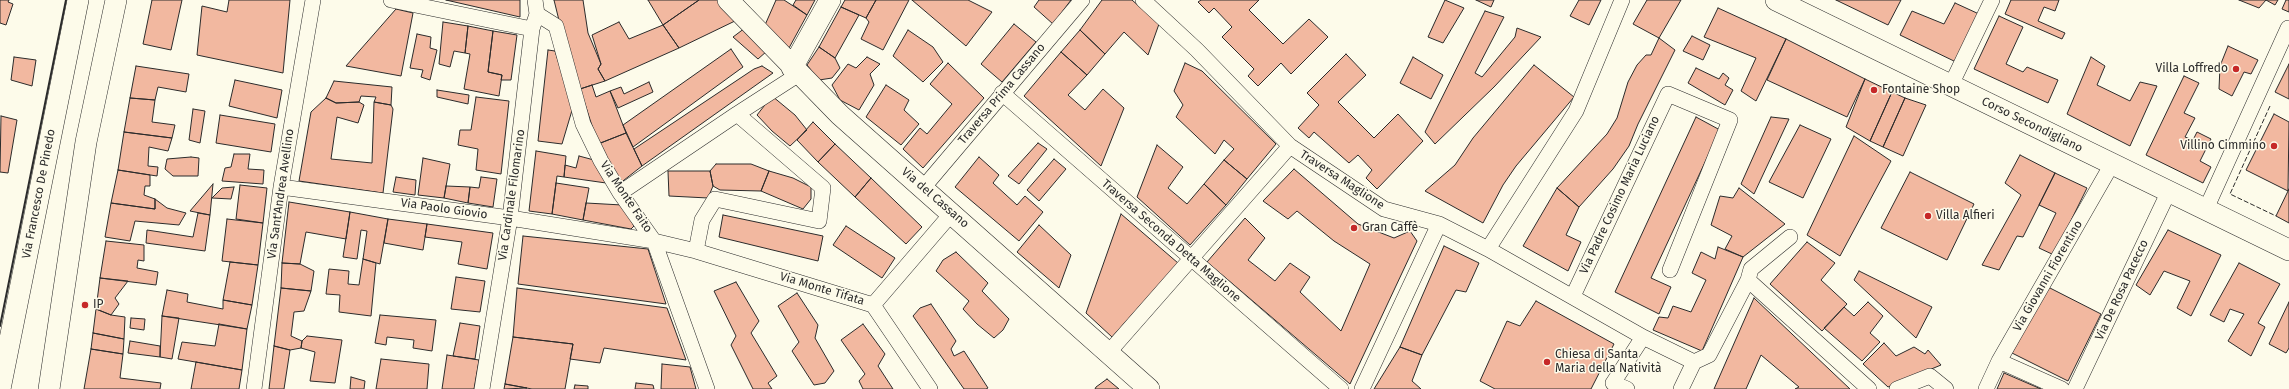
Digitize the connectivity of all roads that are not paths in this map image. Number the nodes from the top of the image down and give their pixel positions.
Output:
1 (78, 0) edge
2 (116, 0) edge
3 (313, 0) edge
4 (391, 0) edge
5 (728, 0) edge
6 (830, 0) edge
7 (1082, 0) edge
8 (1143, 0) edge
9 (1622, 0) edge
10 (1776, 0) edge
11 (1992, 0) edge
12 (536, 7) edge
13 (2288, 28) dead end
14 (532, 29) junction
15 (795, 71) junction
16 (1951, 85) junction
17 (1002, 93) junction
18 (737, 114) junction
19 (1290, 146) junction
20 (2112, 164) junction
21 (281, 187) junction
22 (923, 188) junction
23 (2169, 191) junction
24 (620, 193) junction
25 (2206, 209) junction
26 (952, 213) junction
27 (510, 218) junction
28 (1439, 224) junction
29 (1790, 237) dead end
30 (654, 241) junction
31 (1488, 249) junction
32 (2289, 250) edge
33 (696, 251) junction
34 (1190, 258) junction
35 (1670, 270) dead end
36 (1748, 280) junction
37 (1573, 296) junction
38 (873, 305) junction
39 (1643, 338) junction
40 (1109, 352) junction
41 (1999, 361) junction
42 (1694, 362) junction
43 (1612, 386) edge
44 (0, 389) edge
45 (49, 389) edge
46 (254, 389) edge
47 (482, 389) edge
48 (707, 389) edge
49 (930, 389) edge
50 (1149, 389) edge
51 (1341, 389) edge
52 (1362, 389) edge
53 (1627, 389) edge
54 (1681, 389) edge
55 (1869, 389) edge
56 (1897, 389) edge
57 (1946, 389) edge
58 (1986, 389) edge
59 (2062, 389) edge
60 (2075, 389) edge

1 - 44 main road, Via Francesco De Pinedo
2 - 45 main road
3 - 21 street, Via Sant'Andrea Avellino
4 - 14 street
5 - 15 main road, Via del Cassano
6 - 15 main road
7 - 17 street, Traversa Prima Cassano
8 - 19 street, Traversa Maglione
9 - 31 street
10 - 16 main road, Corso Secondigliano
11 - 16 street
12 - 14 street, Via Cardinale Filomarino
12 - 24 street, Via Monte Faito
13 - 25 street
14 - 27 street, Via Cardinale Filomarino
15 - 18 street
15 - 22 main road, Via del Cassano
16 - 20 main road, Corso Secondigliano
17 - 22 street, Traversa Prima Cassano
17 - 34 street, Traversa Seconda Detta Maglione
18 - 24 street
18 - 33 street
19 - 28 street, Traversa Maglione
19 - 34 street
20 - 23 main road, Corso Secondigliano
20 - 41 street, Via Giovanni Fiorentino
21 - 27 street, Via Paolo Giovio
21 - 46 street, Via Sant'Andrea Avellino
22 - 26 main road, Via del Cassano
23 - 25 main road, Corso Secondigliano
23 - 60 street, Via De Rosa Pacecco
24 - 30 street, Via Monte Faito
25 - 32 main road, Corso Secondigliano
26 - 38 street, Via Monte Tifata
26 - 40 main road, Via del Cassano
27 - 30 street, Via Paolo Giovio
27 - 47 street, Via Cardinale Filomarino
28 - 31 street, Traversa Maglione
28 - 52 street
29 - 36 street
30 - 33 street, Via Monte Tifata
30 - 48 street, Via Monte Faito
31 - 37 street, Traversa Maglione
33 - 38 street, Via Monte Tifata
34 - 40 street
34 - 51 street, Traversa Seconda Detta Maglione
35 - 37 street, Via Padre Cosimo Maria Luciano
36 - 42 street
36 - 55 street
37 - 39 street, Traversa Maglione
38 - 49 street
39 - 42 street, Traversa Maglione
39 - 43 street
40 - 50 main road, Via del Cassano
41 - 58 street, Via Giovanni Fiorentino
41 - 59 street
42 - 54 street
43 - 53 street
56 - 57 street

